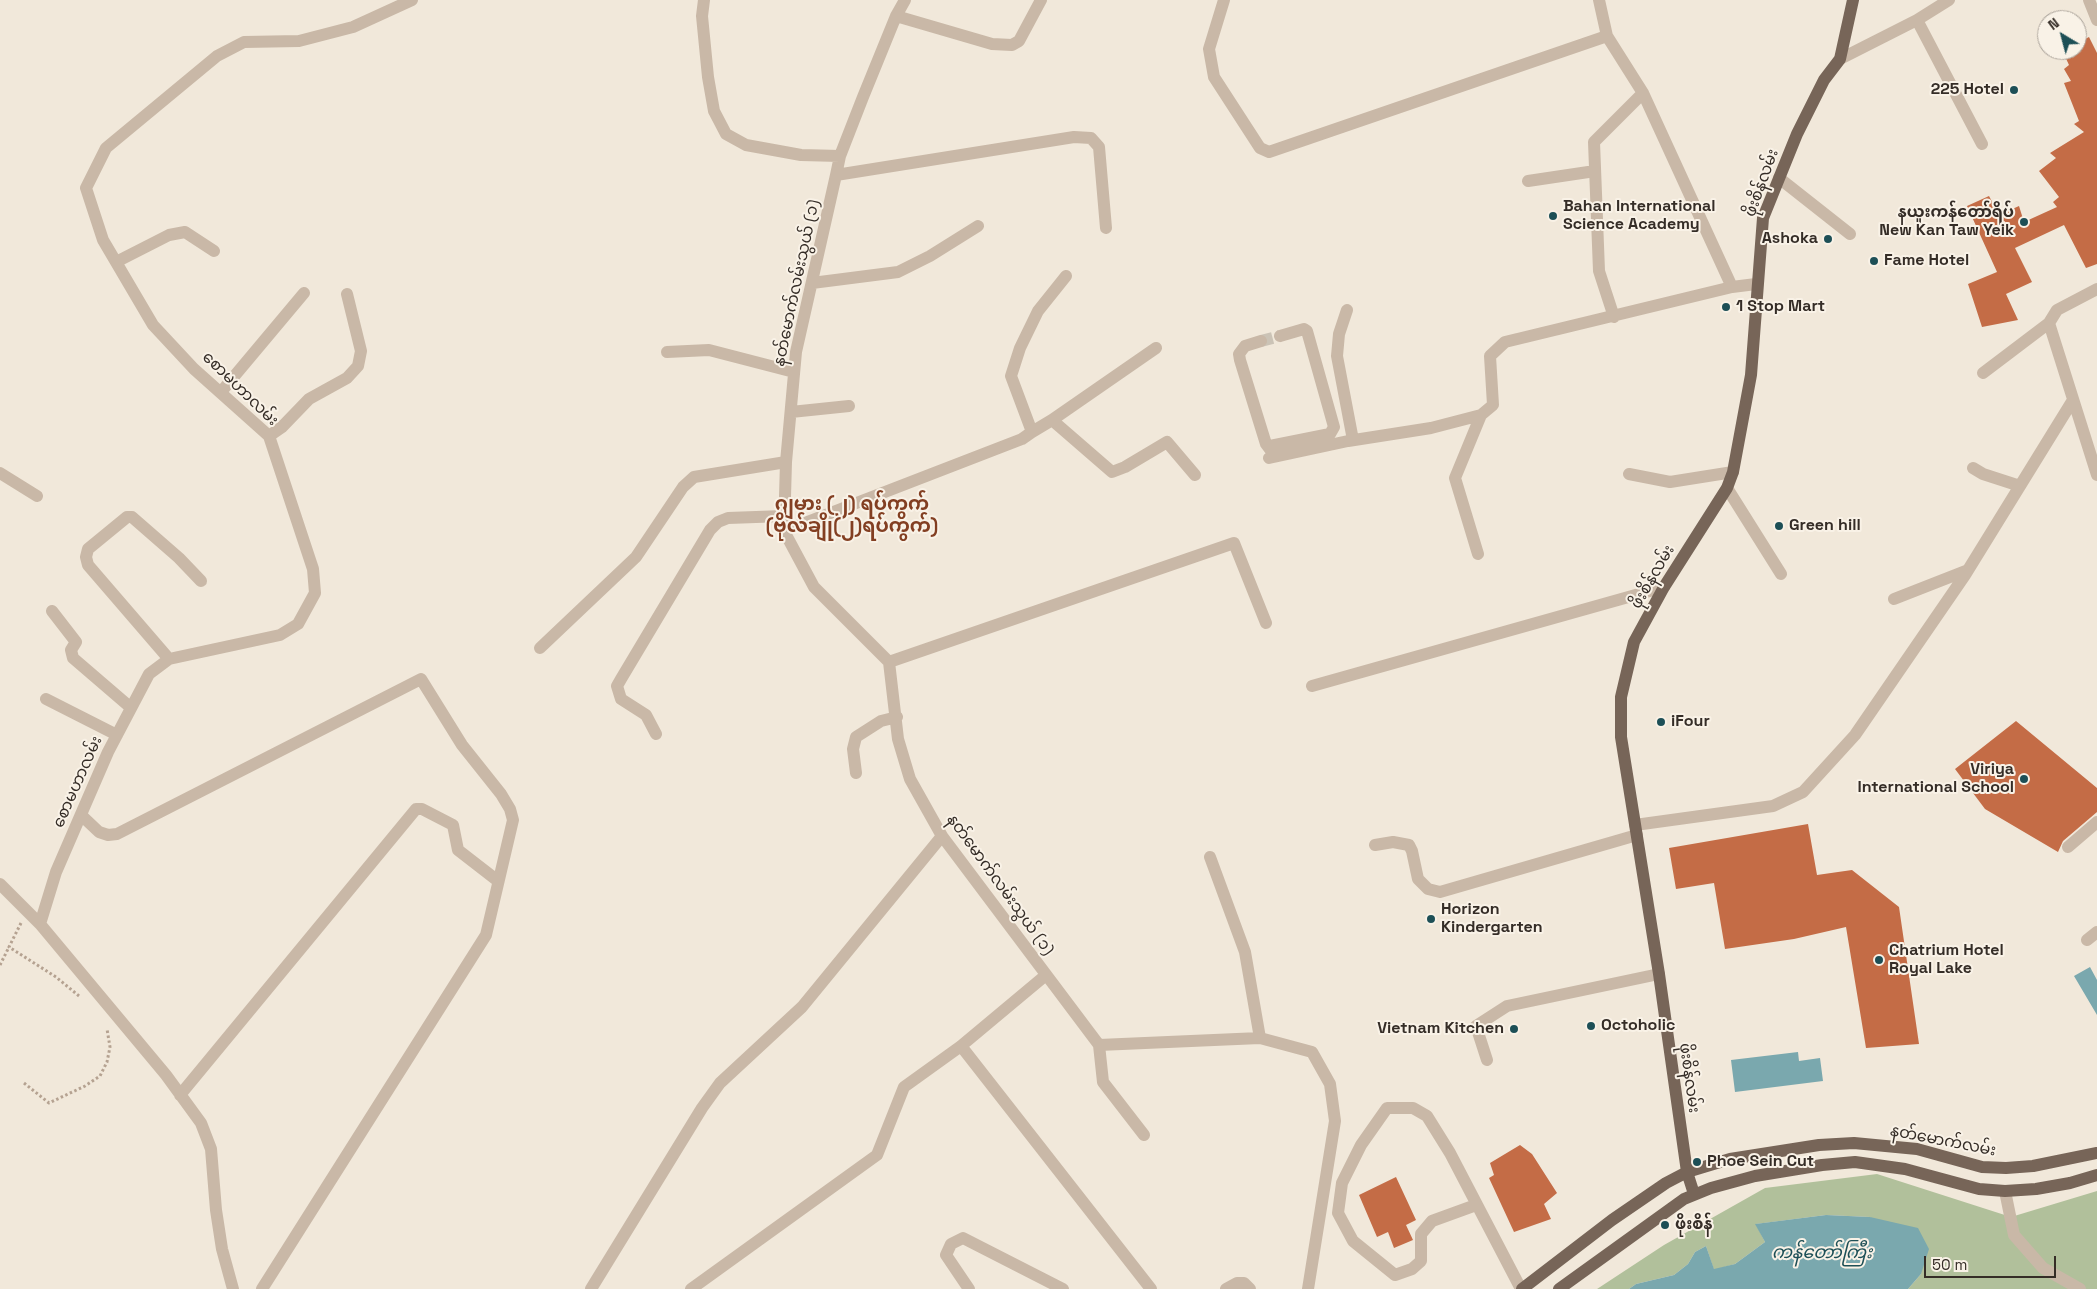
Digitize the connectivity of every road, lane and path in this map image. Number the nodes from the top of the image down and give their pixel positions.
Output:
1 (412, 0) edge
2 (704, 0) edge
3 (905, 0) edge
4 (1041, 0) edge
5 (1224, 0) edge
6 (1599, 0) edge
7 (1853, 0) edge
8 (1949, 0) edge
9 (2089, 0) edge
10 (896, 16) junction
11 (1917, 20) junction
12 (2097, 20) edge
13 (1607, 36) junction
14 (1840, 58) junction
15 (1643, 94) junction
16 (1982, 144) dead end
17 (840, 156) junction
18 (1595, 171) junction
19 (836, 175) junction
20 (1779, 178) junction
21 (1528, 182) dead end
22 (978, 226) dead end
23 (1106, 228) dead end
24 (1850, 234) dead end
25 (214, 251) dead end
26 (116, 262) junction
27 (1066, 276) dead end
28 (812, 283) junction
29 (1756, 284) junction
30 (1732, 287) junction
31 (2097, 289) edge
32 (304, 293) dead end
33 (346, 294) dead end
34 (1347, 310) dead end
35 (1614, 317) junction
36 (2049, 323) junction
37 (1280, 336) tunnel mouth
38 (1261, 341) tunnel mouth
39 (1156, 348) dead end
40 (667, 352) dead end
41 (794, 372) junction
42 (1983, 373) dead end
43 (221, 392) junction
44 (2072, 400) junction
45 (849, 406) dead end
46 (790, 412) junction
47 (1480, 415) junction
48 (1052, 420) junction
49 (1032, 432) junction
50 (268, 436) junction
51 (1353, 440) junction
52 (1271, 454) junction
53 (786, 462) junction
54 (1973, 468) dead end
55 (0, 472) edge
56 (1733, 472) junction
57 (1629, 474) dead end
58 (2097, 475) edge
59 (1195, 476) dead end
60 (2020, 486) junction
61 (1727, 488) junction
62 (36, 496) dead end
63 (784, 516) junction
64 (784, 531) junction
65 (1478, 554) dead end
66 (1968, 570) junction
67 (1782, 574) dead end
68 (201, 581) dead end
69 (1664, 587) junction
70 (1894, 599) dead end
71 (52, 611) dead end
72 (1266, 623) dead end
73 (540, 648) dead end
74 (169, 659) junction
75 (889, 662) junction
76 (1312, 686) dead end
77 (46, 699) dead end
78 (130, 707) junction
79 (897, 717) junction
80 (656, 734) dead end
81 (117, 735) junction
82 (856, 773) dead end
83 (81, 815) junction
84 (2097, 822) edge
85 (1636, 830) junction
86 (942, 836) junction
87 (1375, 845) dead end
88 (2068, 847) dead end
89 (1210, 858) dead end
90 (498, 881) junction
91 (0, 884) edge
92 (5, 897) edge
93 (26, 912) junction
94 (40, 924) junction
95 (9, 947) junction
96 (0, 965) edge
97 (1659, 974) junction
98 (1046, 976) junction
99 (85, 1003) dead end
100 (107, 1027) dead end
101 (1260, 1038) junction
102 (1099, 1045) junction
103 (961, 1046) junction
104 (1487, 1060) dead end
105 (24, 1083) dead end
106 (180, 1095) junction
107 (1144, 1135) dead end
108 (1819, 1145) junction
109 (2097, 1153) edge
110 (1822, 1165) junction
111 (1687, 1172) junction
112 (2097, 1175) edge
113 (2005, 1191) junction
114 (1694, 1194) junction
115 (1476, 1205) junction
116 (233, 1289) edge
117 (262, 1289) edge
118 (591, 1289) edge
119 (692, 1289) edge
120 (970, 1289) edge
121 (1063, 1289) edge
122 (1151, 1289) edge
123 (1226, 1289) edge
124 (1250, 1289) edge
125 (1308, 1289) edge
126 (1521, 1289) edge
127 (1559, 1289) edge
128 (2080, 1289) edge

1 - 26 street, စောမဟာလမ်း
2 - 17 street
3 - 10 street, နတ်မောက်လမ်းသွယ် (၁)
4 - 10 street
5 - 13 street
6 - 13 street
7 - 14 main road, ဖိုးစိန်လမ်း
8 - 11 street
9 - 12 street
10 - 17 street, နတ်မောက်လမ်းသွယ် (၁)
11 - 14 street
11 - 16 street
13 - 15 street
14 - 20 main road, ဖိုးစိန်လမ်း
15 - 18 street
15 - 30 street
17 - 19 street, နတ်မောက်လမ်းသွယ် (၁)
18 - 21 street
18 - 35 street
19 - 23 street
19 - 28 street, နတ်မောက်လမ်းသွယ် (၁)
20 - 24 street
20 - 29 main road, ဖိုးစိန်လမ်း
22 - 28 street
25 - 26 street
26 - 43 street, စောမဟာလမ်း
27 - 49 street
28 - 41 street, နတ်မောက်လမ်းသွယ် (၁)
29 - 30 street
29 - 56 main road, ဖိုးစိန်လမ်း
30 - 35 street
31 - 36 street
32 - 43 street
33 - 50 street
34 - 51 street
35 - 47 street
36 - 42 street
36 - 44 street
37 - 52 street
38 - 52 street
39 - 48 street
40 - 41 street
41 - 46 street, နတ်မောက်လမ်းသွယ် (၁)
43 - 50 street, စောမဟာလမ်း
44 - 58 street
44 - 60 street
45 - 46 street
46 - 53 street, နတ်မောက်လမ်းသွယ် (၁)
47 - 51 street
47 - 65 street
48 - 49 street
48 - 59 street
49 - 64 street
50 - 74 street, စောမဟာလမ်း
51 - 52 street
53 - 63 street, နတ်မောက်လမ်းသွယ် (၁)
53 - 73 street
54 - 60 street
55 - 62 street
56 - 57 street
56 - 61 main road, ဖိုးစိန်လမ်း
60 - 66 street
61 - 67 street
61 - 69 main road, ဖိုးစိန်လမ်း
63 - 64 street, နတ်မောက်လမ်းသွယ် (၁)
63 - 80 street
64 - 75 street, နတ်မောက်လမ်းသွယ် (၁)
66 - 70 street
66 - 85 street
68 - 74 street
69 - 76 street
69 - 85 main road, ဖိုးစိန်လမ်း
71 - 78 street
72 - 75 street
74 - 78 street, စောမဟာလမ်း
75 - 79 street, နတ်မောက်လမ်းသွယ် (၁)
77 - 81 street
78 - 81 street, စောမဟာလမ်း
79 - 82 street
79 - 86 street, နတ်မောက်လမ်းသွယ် (၁)
81 - 83 street, စောမဟာလမ်း
83 - 90 street
83 - 94 street, စောမဟာလမ်း
84 - 88 street
85 - 87 street
85 - 97 main road, ဖိုးစိန်လမ်း
86 - 98 street, နတ်မောက်လမ်းသွယ် (၁)
86 - 118 street
89 - 101 street
90 - 106 street
90 - 117 street
91 - 92 street
92 - 93 street
93 - 94 street
93 - 95 path
94 - 106 street
95 - 96 path
95 - 99 path
97 - 104 street
97 - 111 main road, ဖိုးစိန်လမ်း
98 - 102 street, နတ်မောက်လမ်းသွယ် (၁)
98 - 103 street
100 - 105 path
101 - 102 street
101 - 125 street
102 - 107 street
103 - 119 street
103 - 122 street
106 - 116 street
108 - 109 main road, နတ်မောက်လမ်း
108 - 110 main road
108 - 111 main road, နတ်မောက်လမ်း
110 - 113 main road
110 - 114 main road
111 - 114 main road, ဖိုးစိန်လမ်း
111 - 126 main road, နတ်မောက်လမ်း
112 - 113 main road
113 - 128 street
114 - 127 main road
115 - 115 street
115 - 126 street
120 - 121 street
123 - 124 street

